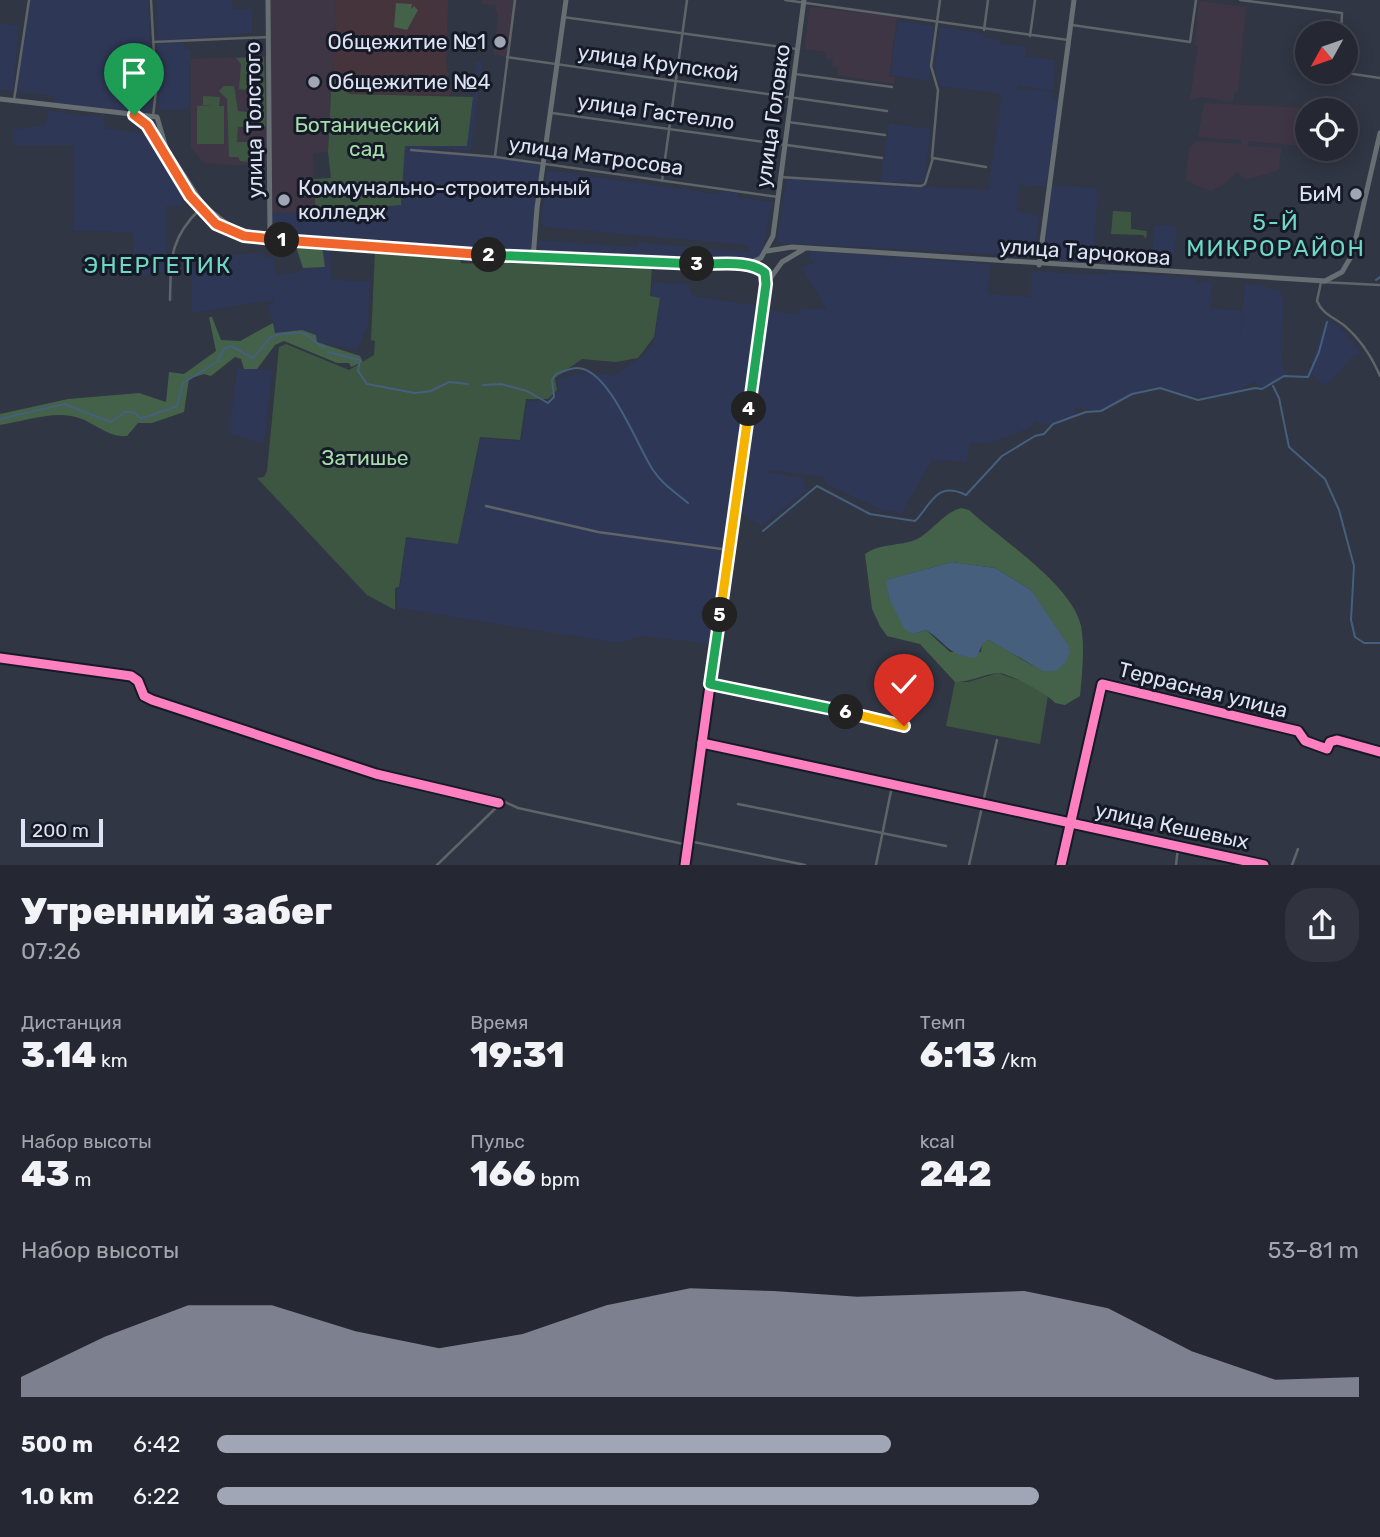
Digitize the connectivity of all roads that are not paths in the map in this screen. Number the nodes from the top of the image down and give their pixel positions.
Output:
1 (29, 0) edge
2 (152, 0) edge
3 (268, 0) edge
4 (515, 0) edge
5 (566, 0) edge
6 (687, 0) edge
7 (785, 0) edge
8 (940, 0) edge
9 (988, 0) edge
10 (1035, 0) edge
11 (1074, 0) edge
12 (1196, 0) edge
13 (1240, 0) edge
14 (804, 1) edge
15 (563, 17) junction
16 (1342, 21) edge
17 (937, 22) junction
18 (1070, 25) junction
19 (984, 30) junction
20 (682, 33) junction
21 (1030, 36) junction
22 (268, 37) junction
23 (1068, 40) junction
24 (153, 42) junction
25 (797, 50) junction
26 (507, 57) junction
27 (557, 64) junction
28 (794, 74) junction
29 (1358, 75) edge
30 (1380, 78) edge
31 (676, 81) junction
32 (892, 87) dead end
33 (791, 97) junction
34 (0, 99) edge
35 (14, 101) junction
36 (156, 106) junction
37 (887, 111) dead end
38 (550, 113) junction
39 (134, 115) junction
40 (152, 117) junction
41 (161, 122) junction
42 (788, 122) junction
43 (148, 127) junction
44 (669, 129) junction
45 (1380, 133) edge
46 (885, 135) dead end
47 (785, 145) junction
48 (411, 150) dead end
49 (496, 157) junction
50 (882, 158) dead end
51 (933, 158) junction
52 (544, 164) junction
53 (986, 167) dead end
54 (780, 177) junction
55 (662, 181) junction
56 (778, 197) junction
57 (200, 209) junction
58 (773, 236) junction
59 (270, 238) junction
60 (777, 247) junction
61 (806, 248) junction
62 (767, 251) junction
63 (761, 258) junction
64 (533, 259) junction
65 (782, 262) junction
66 (744, 265) junction
67 (1039, 265) junction
68 (763, 270) junction
69 (775, 270) junction
70 (1321, 282) junction
71 (766, 284) junction
72 (1380, 285) edge
73 (170, 300) dead end
74 (1380, 376) edge
75 (486, 506) dead end
76 (729, 550) junction
77 (0, 658) edge
78 (710, 684) junction
79 (905, 727) dead end
80 (997, 740) dead end
81 (702, 743) junction
82 (1380, 752) edge
83 (892, 784) junction
84 (499, 803) junction
85 (982, 803) junction
86 (738, 804) dead end
87 (1070, 822) junction
88 (882, 834) junction
89 (688, 843) junction
90 (946, 846) dead end
91 (1178, 846) junction
92 (1298, 849) dead end
93 (438, 865) edge
94 (685, 865) edge
95 (805, 865) edge
96 (876, 865) edge
97 (969, 865) edge
98 (1061, 865) edge
99 (1176, 865) edge
100 (1264, 865) edge
101 (1292, 865) edge

1 - 35 street
2 - 24 street
3 - 22 main road, улица Толстого
4 - 26 street
5 - 15 main road
6 - 20 street
7 - 14 street
8 - 17 street
9 - 19 street
10 - 21 street
11 - 18 main road
12 - 18 street
13 - 16 street
14 - 17 street
14 - 25 main road, улица Головко
15 - 20 street
15 - 27 main road
17 - 19 street
17 - 51 street
18 - 23 main road
19 - 21 street
20 - 25 street
20 - 31 street
21 - 23 street
22 - 24 street
22 - 59 main road, улица Толстого
23 - 67 main road
24 - 36 street
25 - 28 main road, улица Головко
26 - 27 street, улица Крупской
26 - 49 street
27 - 31 street, улица Крупской
27 - 38 main road
28 - 32 street
28 - 33 main road, улица Головко
29 - 30 street
31 - 33 street, улица Крупской
31 - 44 street
33 - 37 street, улица Крупской
33 - 42 main road, улица Головко
34 - 35 main road
35 - 39 main road
36 - 40 street
36 - 41 street
38 - 44 street, улица Гастелло
38 - 52 main road
39 - 40 main road
39 - 43 main road
40 - 41 main road
40 - 43 main road
41 - 43 main road
41 - 59 main road
42 - 46 street
42 - 47 main road, улица Головко
43 - 57 main road
44 - 47 street, улица Гастелло
44 - 55 street
45 - 70 main road
47 - 50 street, улица Гастелло
47 - 54 main road, улица Головко
48 - 49 street, улица Матросова
49 - 52 street, улица Матросова
51 - 53 street
51 - 54 street
52 - 55 street, улица Матросова
52 - 64 main road
54 - 56 main road, улица Головко
55 - 56 street, улица Матросова
56 - 58 main road, улица Головко
57 - 59 main road
57 - 73 street
58 - 60 main road
58 - 62 main road
59 - 64 main road
60 - 61 main road, улица Тарчокова
60 - 62 main road
60 - 65 main road
61 - 65 main road
61 - 67 main road, улица Тарчокова
62 - 63 main road
63 - 66 main road
63 - 68 main road
64 - 66 main road
65 - 69 main road
66 - 68 main road
67 - 70 main road, улица Тарчокова
68 - 69 main road
68 - 71 main road
69 - 71 main road
70 - 72 street
70 - 74 street
71 - 76 main road
75 - 76 street
76 - 78 main road
77 - 84 street
78 - 79 street
78 - 81 main road
80 - 85 street
81 - 83 street, улица Кешевых
81 - 89 main road
82 - 87 street, Террасная улица
83 - 85 street, улица Кешевых
83 - 88 street
84 - 89 street
84 - 93 street
85 - 87 street, улица Кешевых
85 - 97 street
86 - 88 street
87 - 91 street, улица Кешевых
87 - 98 street
88 - 90 street
88 - 96 street
89 - 94 main road
89 - 95 street
91 - 99 street
91 - 100 street, улица Кешевых
92 - 101 street

